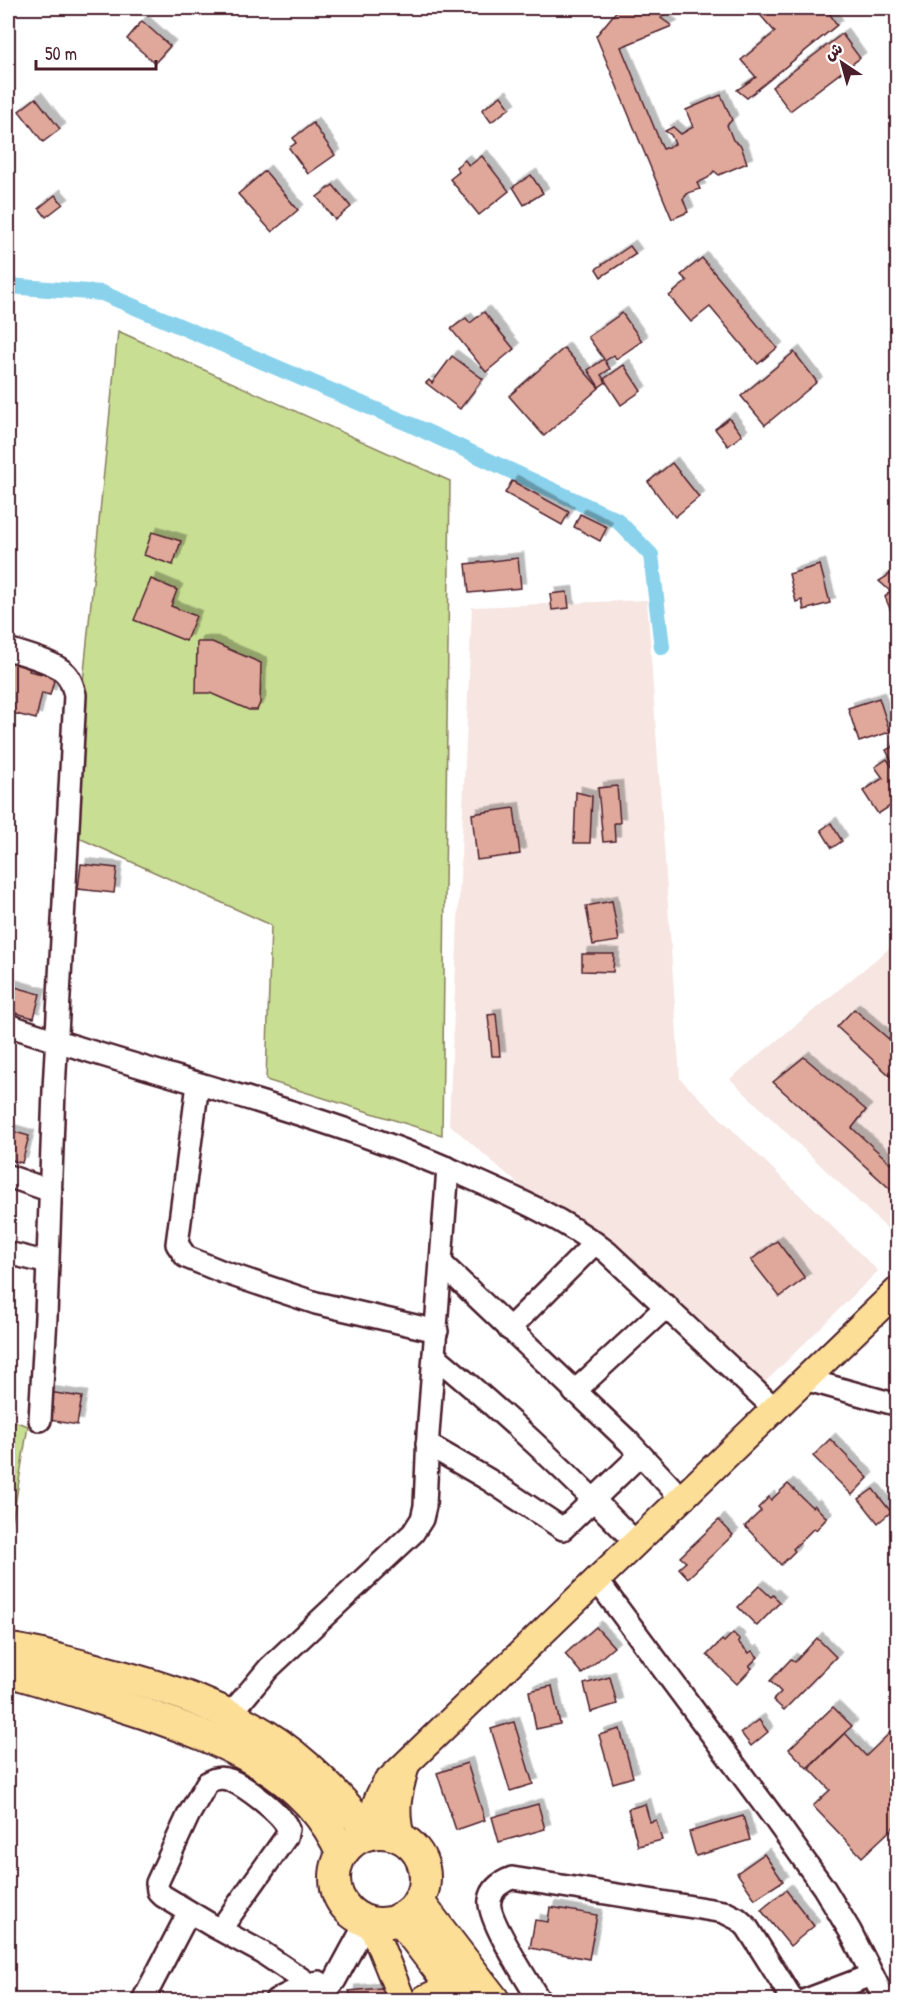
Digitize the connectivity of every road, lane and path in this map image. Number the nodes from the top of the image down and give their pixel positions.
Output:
1 (8, 649) edge
2 (8, 1025) edge
3 (58, 1042) junction
4 (198, 1084) junction
5 (448, 1168) junction
6 (8, 1176) edge
7 (51, 1191) junction
8 (596, 1243) junction
9 (8, 1253) edge
10 (48, 1263) junction
11 (441, 1263) junction
12 (897, 1290) edge
13 (667, 1306) junction
14 (508, 1329) junction
15 (437, 1331) junction
16 (434, 1355) junction
17 (804, 1378) junction
18 (574, 1392) junction
19 (897, 1405) edge
20 (774, 1408) junction
21 (40, 1420) dead end
22 (427, 1444) junction
23 (640, 1455) junction
24 (681, 1498) junction
25 (593, 1499) junction
26 (634, 1542) junction
27 (596, 1579) junction
28 (8, 1649) edge
29 (8, 1671) edge
30 (229, 1716) junction
31 (384, 1835) junction
32 (342, 1854) junction
33 (189, 1911) junction
34 (388, 1917) junction
35 (220, 1930) junction
36 (872, 1975) junction
37 (324, 1991) edge
38 (458, 1995) edge
39 (143, 2001) edge
40 (276, 2001) edge
41 (402, 2001) edge
42 (426, 2001) edge
43 (494, 2001) edge
44 (539, 2001) edge
45 (793, 2001) edge
46 (806, 2001) edge
47 (885, 2001) edge

1 - 3 street
2 - 3 street
3 - 4 street
3 - 7 street
4 - 5 street
4 - 15 street
5 - 8 street
5 - 11 street
6 - 7 street
7 - 10 street
8 - 13 street
8 - 14 street
9 - 10 street
10 - 21 street
11 - 14 street
11 - 15 street
12 - 17 main road
13 - 18 street
13 - 20 street
14 - 18 street
15 - 16 street
16 - 22 street
16 - 25 street
17 - 19 street
17 - 20 main road
18 - 23 street
20 - 24 main road
22 - 25 street
22 - 30 street
23 - 24 street
23 - 25 street
24 - 26 main road
25 - 26 street
26 - 27 main road
27 - 31 main road
27 - 36 street
28 - 30 highway
29 - 32 highway
30 - 31 highway
31 - 32 highway
31 - 34 highway
32 - 34 highway
33 - 35 street
33 - 35 street
33 - 39 street
34 - 37 street
34 - 38 highway
34 - 41 main road
34 - 43 highway
35 - 37 street
36 - 46 street
36 - 47 street
37 - 40 street
38 - 42 highway
44 - 45 street

